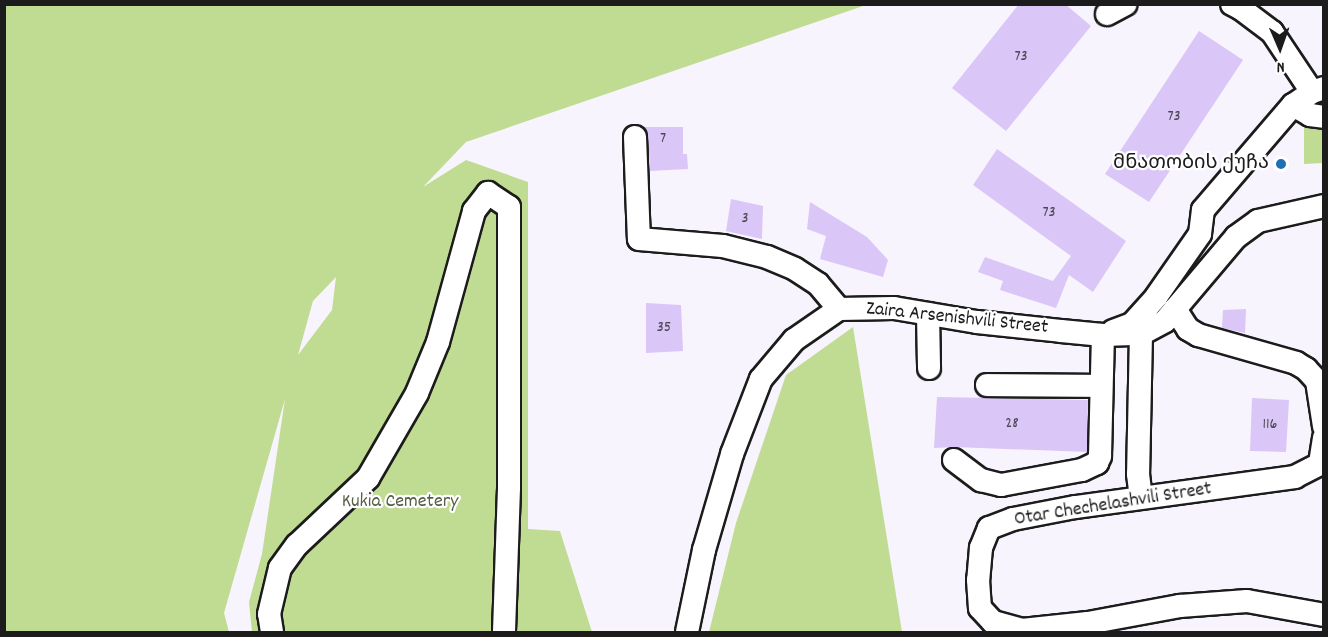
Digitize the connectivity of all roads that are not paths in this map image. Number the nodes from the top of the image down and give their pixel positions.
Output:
1 (1232, 4) edge
2 (1318, 90) edge
3 (1293, 105) junction
4 (1323, 117) edge
5 (635, 138) dead end
6 (1323, 206) edge
7 (1165, 303) junction
8 (839, 309) junction
9 (928, 314) junction
10 (1141, 334) junction
11 (1103, 335) junction
12 (928, 368) dead end
13 (987, 385) dead end
14 (1101, 386) junction
15 (1323, 426) edge
16 (1323, 438) edge
17 (954, 460) dead end
18 (1141, 497) junction
19 (1323, 615) edge
20 (272, 633) edge
21 (504, 633) edge
22 (687, 633) edge

1 - 2 street
2 - 3 street
3 - 4 street
3 - 7 street
5 - 8 street
6 - 7 street, Zaira Arsenishvili Street
7 - 10 street, Zaira Arsenishvili Street
7 - 11 street
7 - 15 street
8 - 9 street, Zaira Arsenishvili Street
8 - 22 street, Zaira Arsenishvili Street
9 - 11 street, Zaira Arsenishvili Street
9 - 12 street
10 - 11 street, Zaira Arsenishvili Street
10 - 18 street
11 - 14 street
13 - 14 street
14 - 17 street
16 - 18 street, Otar Chechelashvili Street
18 - 19 street, Otar Chechelashvili Street
20 - 21 street

